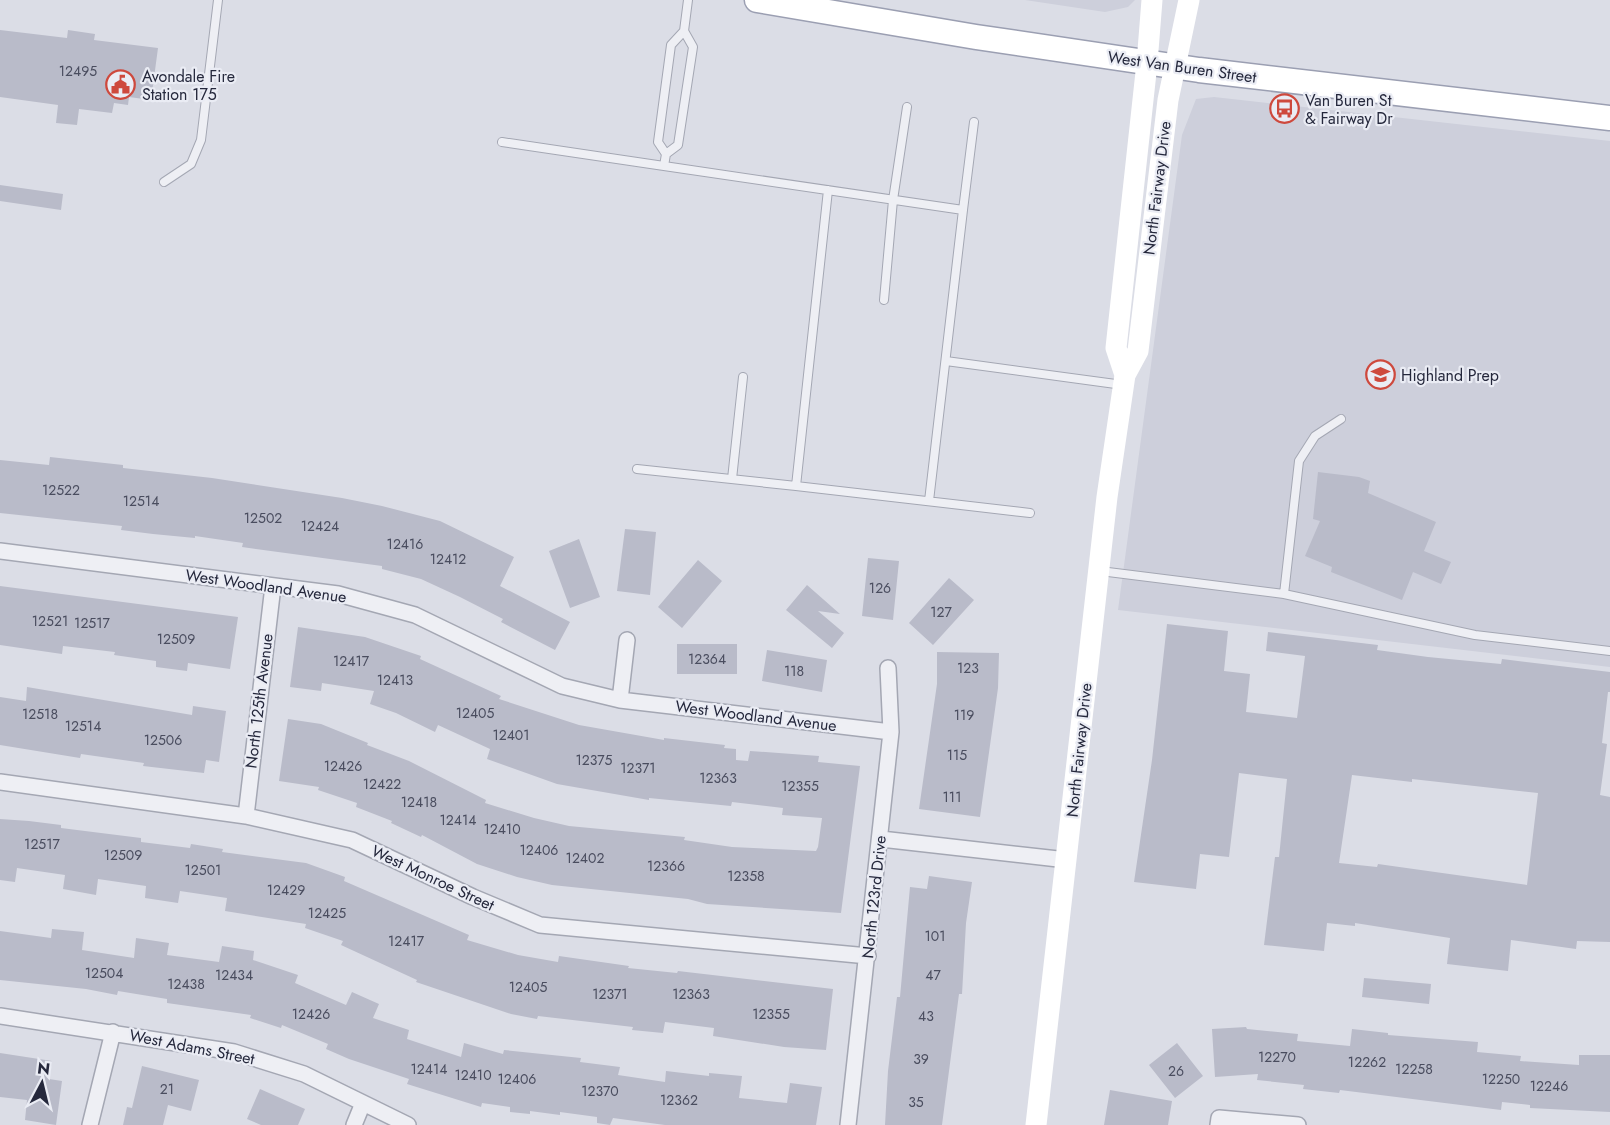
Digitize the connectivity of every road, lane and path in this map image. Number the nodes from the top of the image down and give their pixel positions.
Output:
1 (218, 0) edge
2 (688, 0) edge
3 (757, 0) edge
4 (1152, 0) edge
5 (1189, 0) edge
6 (684, 30) junction
7 (1147, 63) junction
8 (1175, 66) junction
9 (907, 106) dead end
10 (1610, 118) edge
11 (974, 122) dead end
12 (502, 142) dead end
13 (666, 154) junction
14 (664, 166) junction
15 (164, 182) dead end
16 (828, 190) junction
17 (893, 200) junction
18 (963, 210) junction
19 (885, 300) dead end
20 (946, 360) junction
21 (742, 377) dead end
22 (1124, 380) junction
23 (1341, 419) dead end
24 (637, 469) dead end
25 (732, 479) junction
26 (795, 486) junction
27 (928, 501) junction
28 (1030, 513) dead end
29 (0, 551) edge
30 (1099, 571) junction
31 (273, 586) junction
32 (1284, 594) junction
33 (627, 640) dead end
34 (1610, 651) edge
35 (888, 668) dead end
36 (620, 700) junction
37 (891, 732) junction
38 (0, 782) edge
39 (246, 816) junction
40 (881, 839) junction
41 (1067, 860) junction
42 (868, 956) junction
43 (0, 1016) edge
44 (113, 1032) junction
45 (363, 1103) junction
46 (1218, 1121) edge
47 (90, 1125) edge
48 (354, 1125) edge
49 (408, 1125) edge
50 (848, 1125) edge
51 (1036, 1125) edge
52 (1298, 1125) edge

1 - 15 lane
2 - 6 lane
3 - 7 main road, West Van Buren Street
4 - 7 street, North Fairway Drive
5 - 8 street, North Fairway Drive
6 - 13 lane
6 - 13 lane
7 - 8 main road, West Van Buren Street
7 - 22 street, North Fairway Drive
8 - 10 main road, West Van Buren Street
8 - 22 street, North Fairway Drive
9 - 17 lane
11 - 18 lane
12 - 14 lane
13 - 14 lane
14 - 16 lane
16 - 17 lane
16 - 26 lane
17 - 18 lane
17 - 19 lane
18 - 20 lane
20 - 22 lane
20 - 27 lane
21 - 25 lane
22 - 30 street, North Fairway Drive
23 - 32 lane
24 - 25 lane
25 - 26 lane
26 - 27 lane
27 - 28 lane
29 - 31 street, West Woodland Avenue
30 - 32 lane
30 - 41 street, North Fairway Drive
31 - 36 street, West Woodland Avenue
31 - 39 street, North 125th Avenue
32 - 34 lane
33 - 36 street
35 - 37 street, North 123rd Drive
36 - 37 street, West Woodland Avenue
37 - 40 street, North 123rd Drive
38 - 39 street, West Monroe Street
39 - 42 street, West Monroe Street
40 - 41 street
40 - 42 street, North 123rd Drive
41 - 51 street, North Fairway Drive
42 - 50 street, North 123rd Drive
43 - 44 street, West Adams Street
44 - 45 street, West Adams Street
44 - 47 street
45 - 48 street
45 - 49 street, West Adams Street
46 - 52 street

